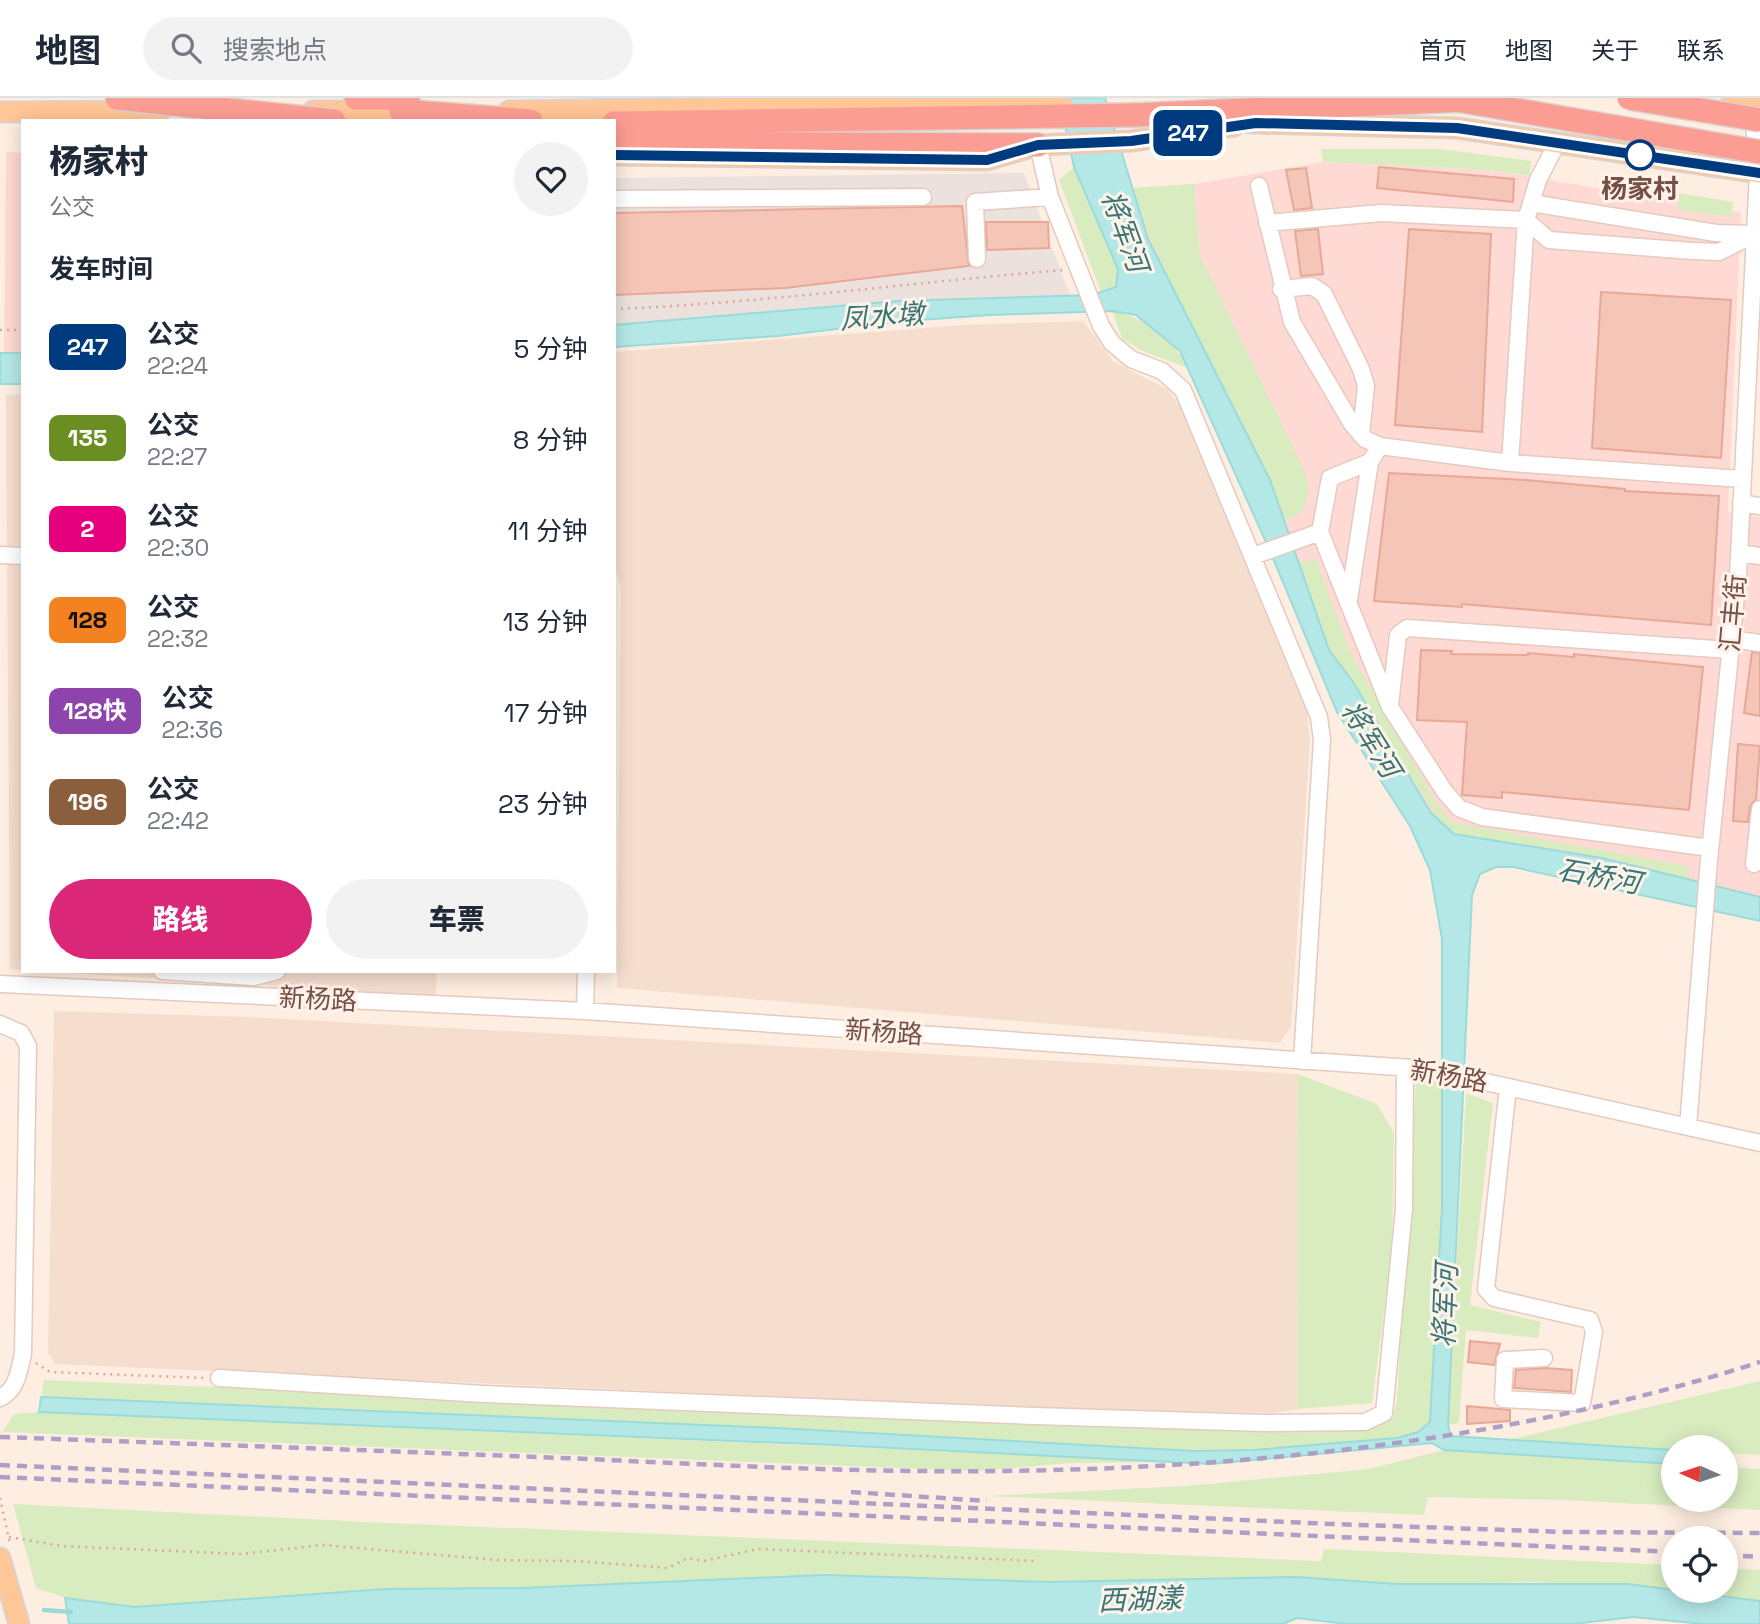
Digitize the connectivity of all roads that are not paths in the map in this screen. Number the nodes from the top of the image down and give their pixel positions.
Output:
1 (117, 98) edge
2 (356, 98) edge
3 (1261, 98) edge
4 (1629, 98) edge
5 (1452, 99) edge
6 (1751, 104) edge
7 (404, 105) edge
8 (0, 112) edge
9 (0, 119) edge
10 (315, 119) edge
11 (515, 119) edge
12 (616, 123) edge
13 (1256, 123) junction
14 (21, 124) edge
15 (616, 143) edge
16 (1557, 143) junction
17 (1028, 145) junction
18 (616, 155) edge
19 (1759, 166) edge
20 (1259, 186) dead end
21 (923, 197) dead end
22 (1050, 197) junction
23 (616, 198) edge
24 (1531, 203) junction
25 (1526, 220) junction
26 (1267, 223) junction
27 (1755, 234) junction
28 (977, 259) dead end
29 (1281, 289) junction
30 (1361, 435) junction
31 (1380, 446) junction
32 (1370, 462) junction
33 (1510, 463) junction
34 (1742, 479) junction
35 (1741, 503) junction
36 (1760, 506) edge
37 (1320, 532) junction
38 (1739, 554) junction
39 (0, 555) edge
40 (21, 556) edge
41 (1253, 556) junction
42 (1760, 556) edge
43 (1348, 602) junction
44 (1760, 643) edge
45 (1731, 645) junction
46 (1390, 707) junction
47 (1760, 809) edge
48 (1710, 848) junction
49 (1754, 864) edge
50 (193, 973) edge
51 (269, 973) edge
52 (586, 973) edge
53 (0, 984) edge
54 (585, 1011) junction
55 (0, 1024) edge
56 (1302, 1061) junction
57 (1405, 1068) junction
58 (1508, 1087) junction
59 (1688, 1127) junction
60 (1760, 1143) edge
61 (1544, 1358) dead end
62 (219, 1378) road end
63 (0, 1398) edge
64 (0, 1558) edge
65 (19, 1624) edge

1 - 10 highway, bridge
2 - 7 highway
3 - 13 street
4 - 6 highway, bridge
5 - 12 highway, bridge
5 - 19 highway, bridge
6 - 19 street, 汇丰街
7 - 8 main road
7 - 11 highway
7 - 13 main road
9 - 14 main road
13 - 16 main road
13 - 17 main road
15 - 17 highway
16 - 19 main road
16 - 24 street
17 - 18 main road
17 - 22 street
19 - 27 street, 汇丰街
20 - 26 street
21 - 23 street
22 - 28 street
22 - 41 street
24 - 25 street
24 - 27 street
25 - 26 street
25 - 27 street
25 - 33 street
26 - 29 street
27 - 34 street, 汇丰街
29 - 30 street
29 - 30 street
30 - 31 street
31 - 32 street
31 - 33 street
32 - 37 street
32 - 43 street
33 - 34 street
34 - 35 street, 汇丰街
35 - 36 street
35 - 38 street, 汇丰街
37 - 41 street
37 - 43 street
38 - 42 street
38 - 45 street, 汇丰街
39 - 40 street
41 - 56 street
43 - 46 street
44 - 45 street
45 - 46 street
45 - 48 street, 汇丰街
46 - 48 street
47 - 49 street
48 - 59 street, 汇丰街
50 - 51 street
52 - 54 street
53 - 54 street, 新杨路
54 - 56 street, 新杨路
55 - 63 street
56 - 57 street, 新杨路
57 - 58 street, 新杨路
57 - 62 street
58 - 59 street, 新杨路
58 - 61 street
59 - 60 street, 新杨路
64 - 65 main road

